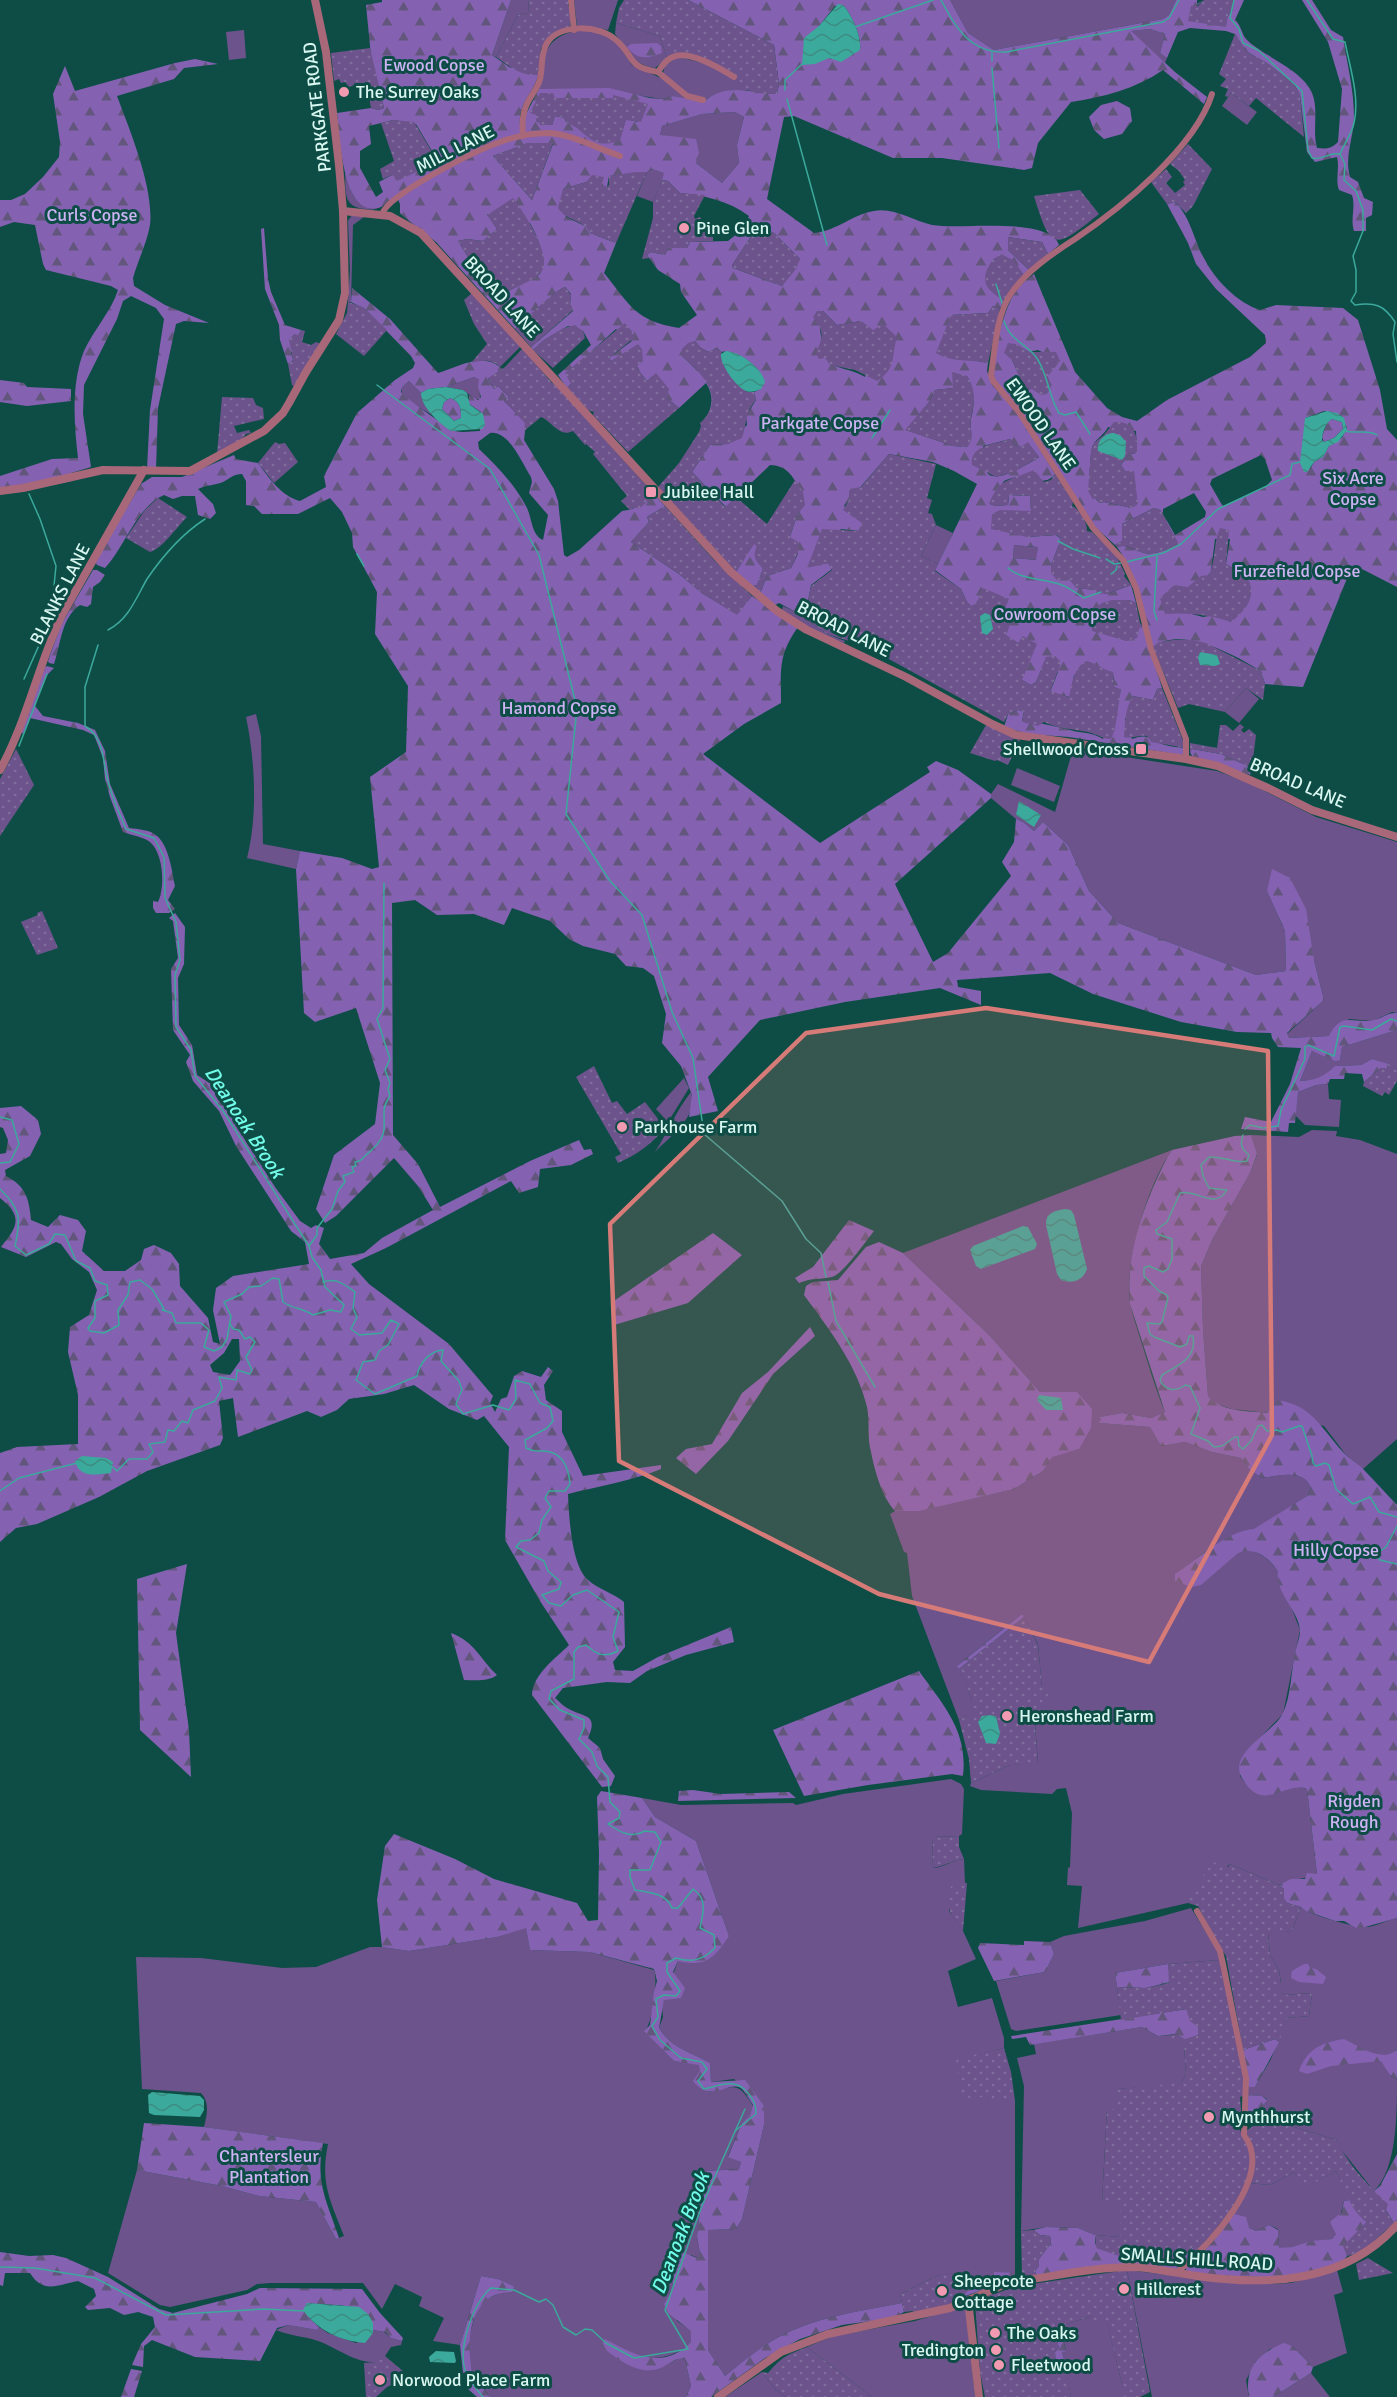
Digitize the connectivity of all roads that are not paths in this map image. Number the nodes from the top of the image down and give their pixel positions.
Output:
1 (315, 0) edge
2 (572, 0) edge
3 (574, 30) junction
4 (658, 72) junction
5 (734, 77) dead end
6 (1212, 94) dead end
7 (703, 100) dead end
8 (523, 136) junction
9 (620, 156) dead end
10 (343, 211) junction
11 (382, 214) junction
12 (144, 470) junction
13 (0, 491) edge
14 (1186, 759) junction
15 (0, 770) edge
16 (1397, 837) edge
17 (1197, 1911) dead end
18 (1397, 2225) edge
19 (1176, 2273) junction
20 (968, 2300) junction
21 (718, 2397) edge
22 (979, 2397) edge

1 - 10 street, PARKGATE ROAD
2 - 3 street
3 - 4 street
3 - 8 street
4 - 5 street
4 - 7 street
6 - 14 street, EWOOD LANE
8 - 9 street, MILL LANE
8 - 11 street, MILL LANE
10 - 11 street, BROAD LANE
10 - 12 street, PARKGATE ROAD
11 - 14 street, BROAD LANE
12 - 13 street, PARKGATE ROAD
12 - 15 street, BLANKS LANE
14 - 16 street, BROAD LANE
17 - 19 street
18 - 19 street, SMALLS HILL ROAD
19 - 20 street, SMALLS HILL ROAD
20 - 21 street, SMALLS HILL ROAD
20 - 22 street

